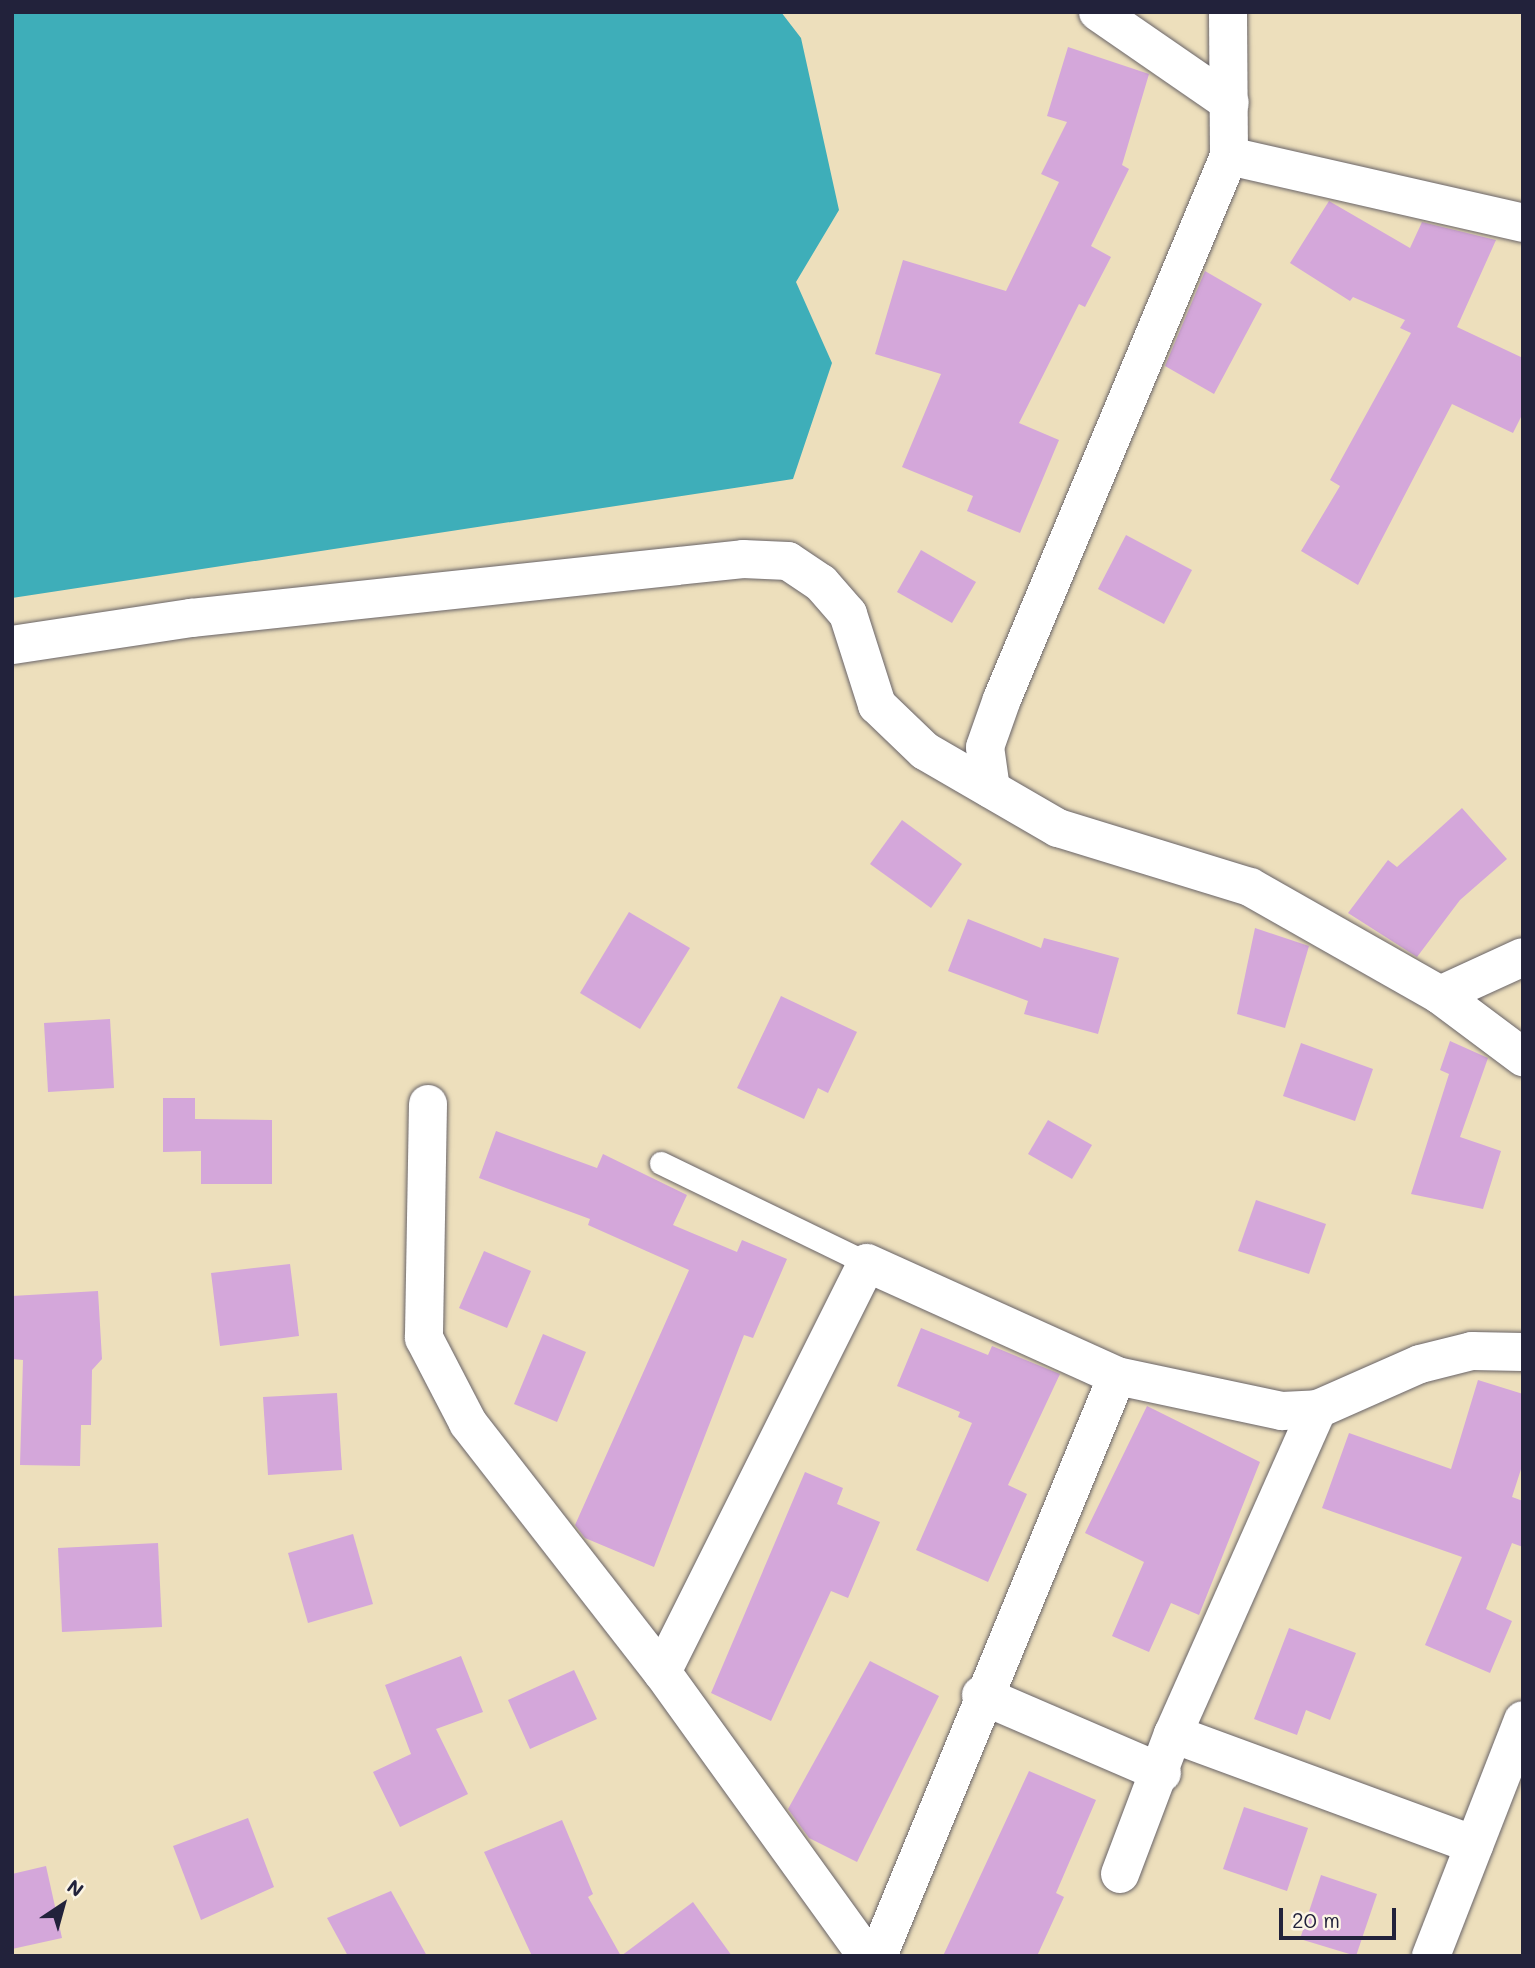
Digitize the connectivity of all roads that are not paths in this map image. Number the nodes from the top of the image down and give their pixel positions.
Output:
1 (1098, 12) edge
2 (1228, 12) edge
3 (1230, 103) junction
4 (1229, 156) junction
5 (1523, 223) edge
6 (12, 645) edge
7 (991, 789) junction
8 (1523, 957) edge
9 (1440, 995) junction
10 (1523, 1057) edge
11 (428, 1104) dead end
12 (661, 1163) dead end
13 (867, 1263) junction
14 (1523, 1352) edge
15 (1117, 1376) junction
16 (1318, 1409) junction
17 (662, 1672) junction
18 (981, 1695) junction
19 (1523, 1720) edge
20 (1173, 1734) junction
21 (1161, 1773) junction
22 (1474, 1845) junction
23 (1120, 1874) dead end
24 (867, 1956) edge
25 (878, 1956) edge
26 (1431, 1956) edge

1 - 3 street
2 - 3 street
3 - 4 street
4 - 5 street
4 - 7 street
6 - 7 street
7 - 9 street
8 - 9 street
9 - 10 street
11 - 17 street
12 - 13 lane
13 - 15 street
13 - 17 street
14 - 16 street
15 - 16 street
15 - 18 street
16 - 20 street
17 - 24 street
18 - 21 street
18 - 25 street
19 - 22 street
20 - 21 street
20 - 22 street
21 - 23 street
22 - 26 street

